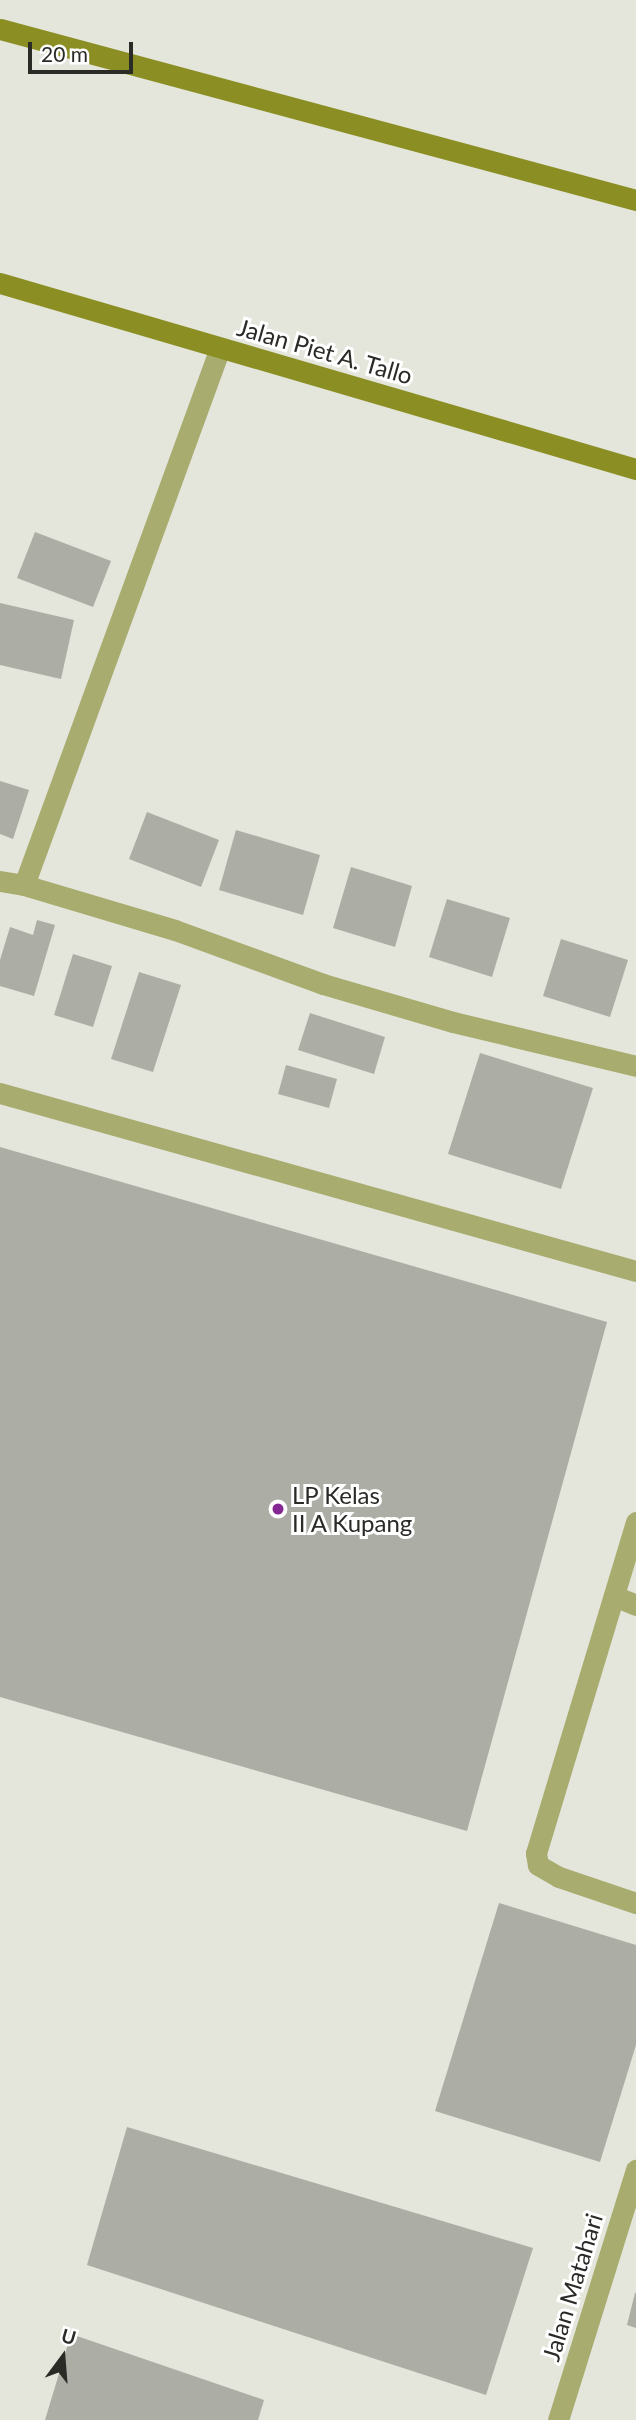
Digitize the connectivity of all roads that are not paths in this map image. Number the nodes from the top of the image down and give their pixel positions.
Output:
1 (0, 29) edge
2 (636, 200) edge
3 (0, 283) edge
4 (220, 348) junction
5 (636, 469) edge
6 (0, 881) edge
7 (24, 885) junction
8 (636, 1066) edge
9 (0, 1093) edge
10 (636, 1271) edge
11 (636, 1522) edge
12 (614, 1596) junction
13 (636, 1605) edge
14 (636, 1903) edge
15 (636, 2170) edge
16 (558, 2420) edge

1 - 2 main road
3 - 4 main road, Jalan Piet A. Tallo
4 - 5 main road, Jalan Piet A. Tallo
4 - 7 street
6 - 7 street
7 - 8 street
9 - 10 street
11 - 12 street
12 - 13 street
12 - 14 street
15 - 16 street, Jalan Matahari

